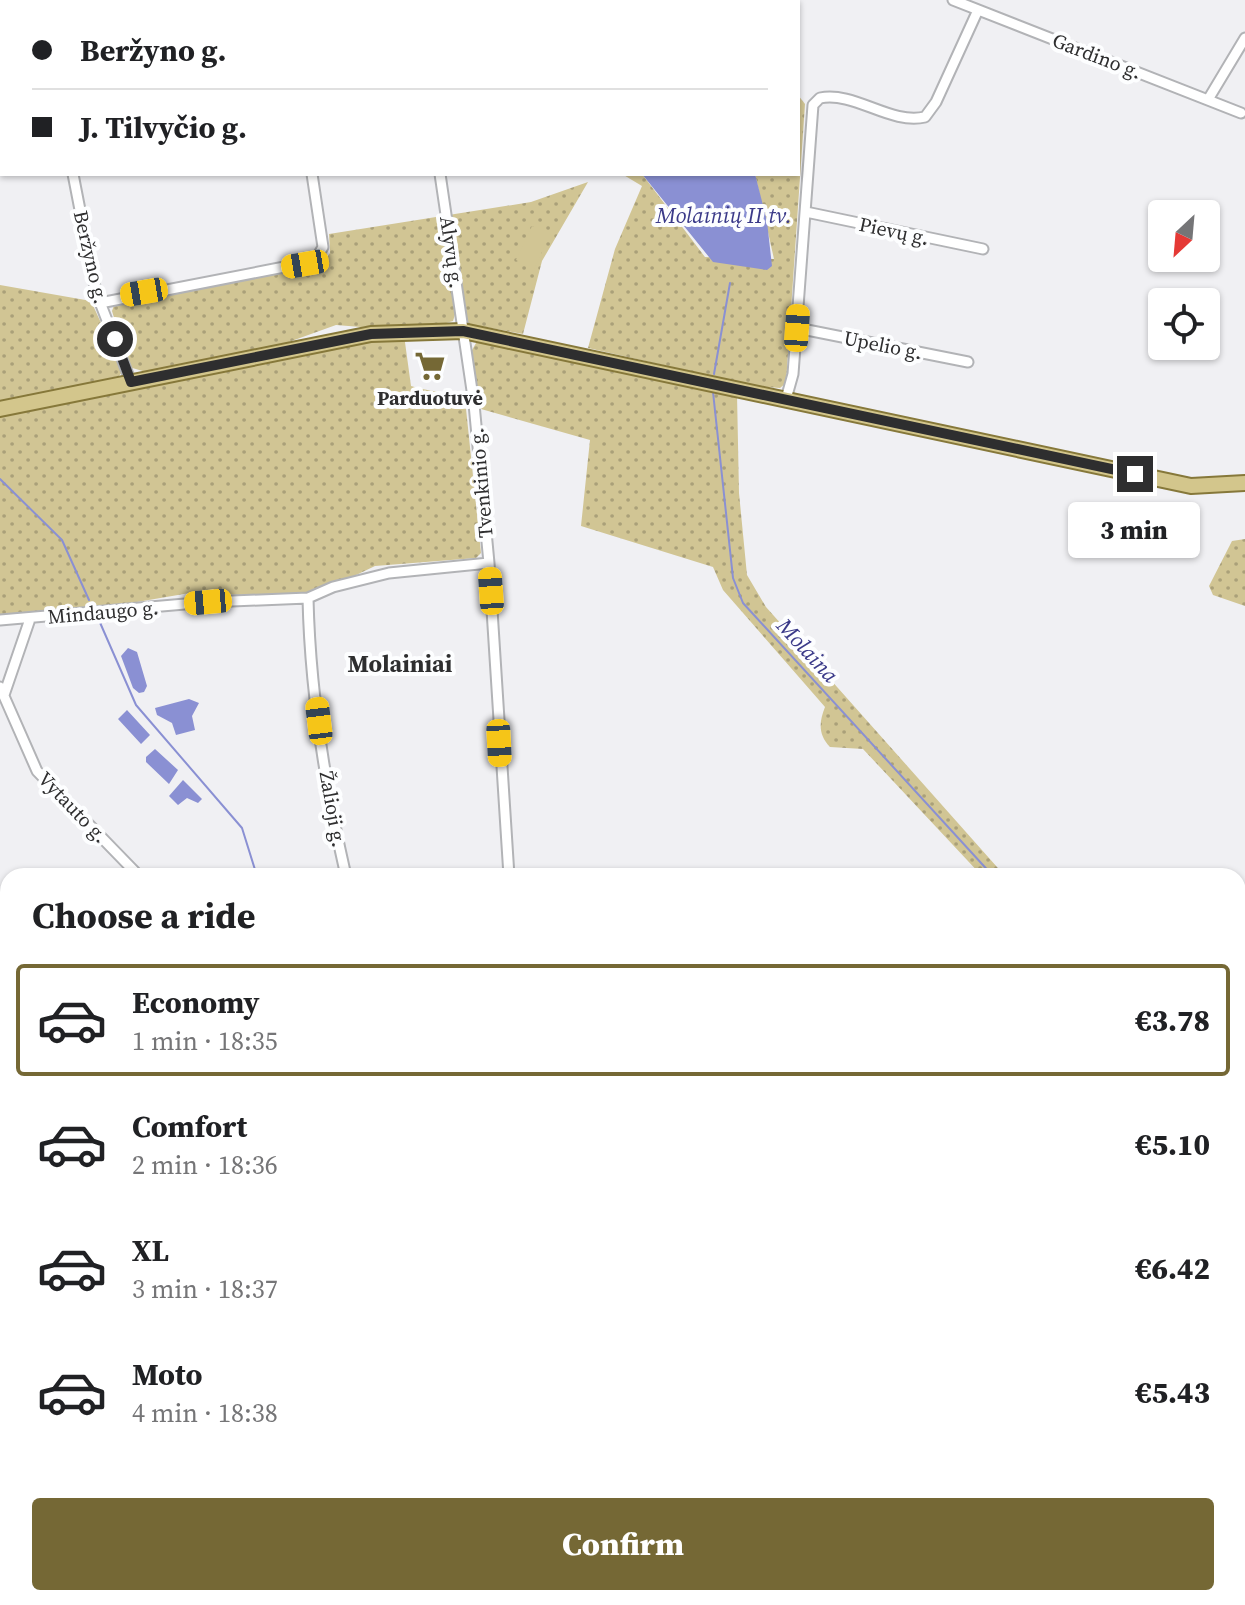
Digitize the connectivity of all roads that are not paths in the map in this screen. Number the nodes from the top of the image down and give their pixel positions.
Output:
1 (953, 0) edge
2 (978, 10) junction
3 (1245, 38) edge
4 (1209, 98) junction
5 (1241, 113) dead end
6 (73, 176) edge
7 (312, 176) edge
8 (440, 176) edge
9 (806, 212) junction
10 (983, 249) dead end
11 (100, 303) junction
12 (797, 328) junction
13 (463, 331) junction
14 (968, 362) dead end
15 (131, 382) junction
16 (786, 399) junction
17 (0, 409) edge
18 (1245, 483) edge
19 (489, 563) junction
20 (308, 598) junction
21 (30, 619) junction
22 (0, 620) edge
23 (2, 691) edge
24 (131, 868) edge
25 (344, 868) edge
26 (508, 868) edge

1 - 2 street, Gardino g.
2 - 4 street, Gardino g.
2 - 9 street
3 - 4 street
4 - 5 street, Gardino g.
6 - 11 street, Beržyno g.
7 - 11 street
8 - 13 street, Alyvų g.
9 - 10 street, Pievų g.
9 - 12 street
11 - 15 street, Beržyno g.
12 - 14 street, Upelio g.
12 - 16 street
13 - 15 main road
13 - 16 main road
13 - 19 street, Tvenkinio g.
15 - 17 main road
16 - 18 main road
19 - 20 street, Mindaugo g.
19 - 26 street, Tvenkinio g.
20 - 21 street, Mindaugo g.
20 - 25 street, Žalioji g.
21 - 22 street, Mindaugo g.
21 - 23 street
23 - 24 street, Vytauto g.

